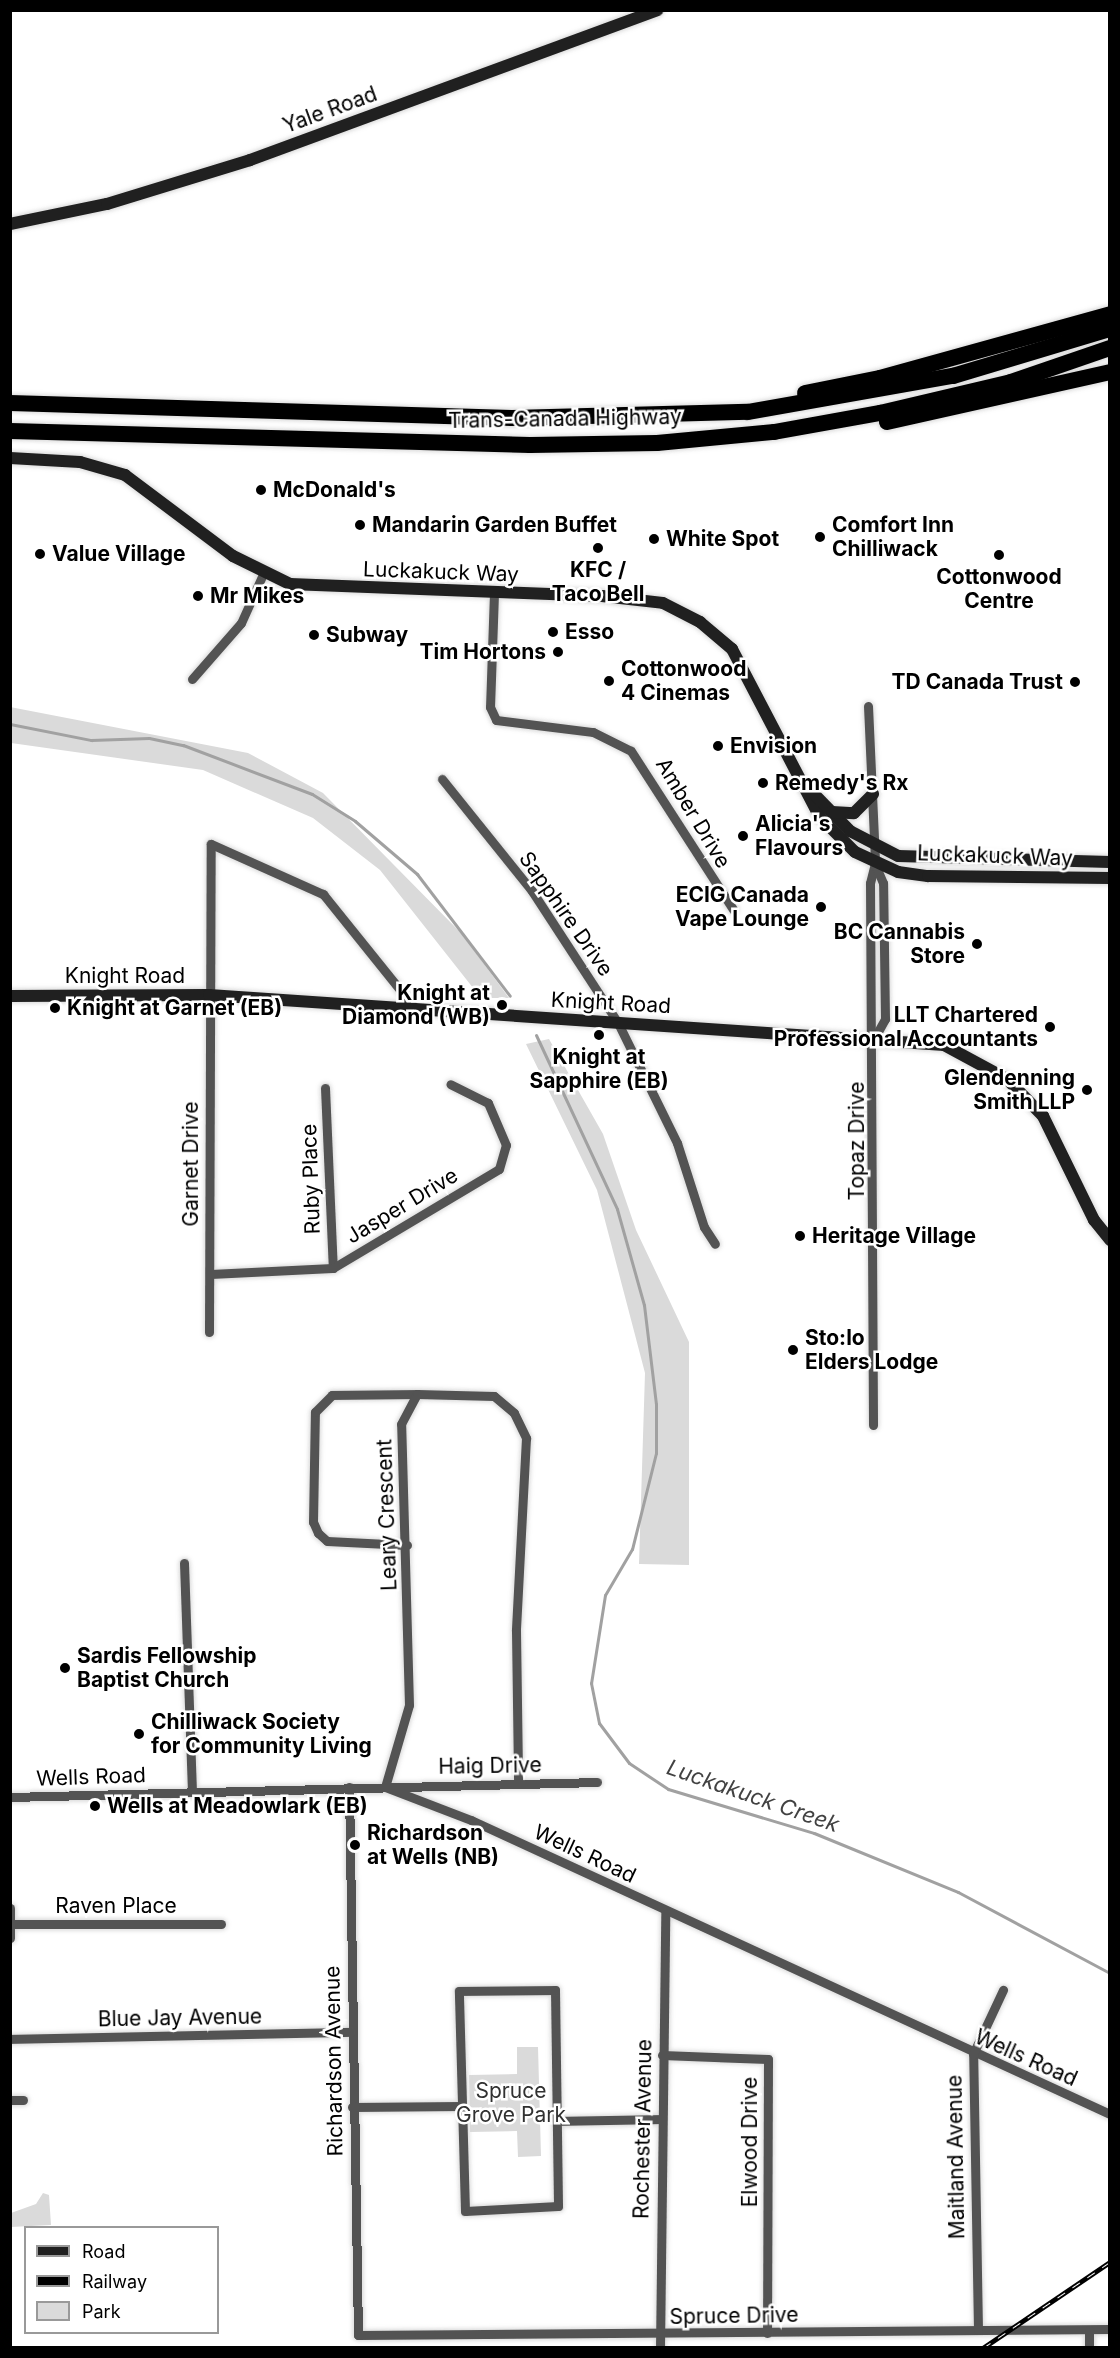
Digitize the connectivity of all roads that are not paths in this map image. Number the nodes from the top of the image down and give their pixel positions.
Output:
1 (657, 10) edge
2 (10, 224) edge
3 (1110, 308) edge
4 (1110, 314) edge
5 (1084, 321) junction
6 (1110, 329) edge
7 (1110, 348) edge
8 (1110, 372) edge
9 (10, 403) edge
10 (699, 415) junction
11 (10, 431) edge
12 (657, 443) junction
13 (10, 458) edge
14 (263, 574) junction
15 (494, 593) junction
16 (192, 679) dead end
17 (868, 706) dead end
18 (442, 779) dead end
19 (809, 789) junction
20 (873, 794) junction
21 (831, 812) junction
22 (875, 847) junction
23 (1110, 862) edge
24 (875, 863) junction
25 (1110, 878) edge
26 (733, 909) dead end
27 (209, 995) junction
28 (10, 996) edge
29 (417, 1011) junction
30 (618, 1023) junction
31 (875, 1037) junction
32 (450, 1084) dead end
33 (325, 1088) dead end
34 (1110, 1240) edge
35 (715, 1244) dead end
36 (333, 1268) junction
37 (210, 1275) junction
38 (209, 1332) dead end
39 (417, 1394) junction
40 (873, 1425) dead end
41 (407, 1545) junction
42 (184, 1563) dead end
43 (597, 1782) dead end
44 (518, 1783) junction
45 (349, 1787) junction
46 (385, 1787) junction
47 (192, 1791) junction
48 (10, 1797) edge
49 (10, 1908) edge
50 (665, 1912) junction
51 (11, 1924) edge
52 (221, 1924) dead end
53 (10, 1938) edge
54 (1004, 1990) dead end
55 (351, 2032) junction
56 (10, 2039) edge
57 (973, 2054) junction
58 (662, 2055) junction
59 (10, 2100) edge
60 (23, 2100) dead end
61 (462, 2106) junction
62 (352, 2107) junction
63 (1110, 2114) edge
64 (660, 2119) junction
65 (557, 2121) junction
66 (1110, 2329) edge
67 (978, 2330) junction
68 (1089, 2330) junction
69 (768, 2333) junction
70 (358, 2335) joint
71 (660, 2335) junction
72 (660, 2348) edge
73 (1089, 2348) edge

1 - 2 street, Yale Road
3 - 5 highway
4 - 5 highway
5 - 10 highway
6 - 10 highway, Trans-Canada Highway
7 - 12 highway, Trans-Canada Highway
8 - 12 highway
9 - 10 highway, Trans-Canada Highway
11 - 12 highway, Trans-Canada Highway
13 - 14 street, Luckakuck Way
14 - 15 street, Luckakuck Way
14 - 16 street
15 - 19 street, Luckakuck Way
15 - 26 street, Amber Drive
17 - 20 street, Topaz Drive
18 - 30 street, Sapphire Drive
19 - 21 street, Luckakuck Way
19 - 24 street, Luckakuck Way
20 - 21 street
20 - 22 street, Topaz Drive
21 - 22 street, Luckakuck Way
22 - 23 street, Luckakuck Way
22 - 24 street, Topaz Drive
24 - 25 street, Luckakuck Way
24 - 31 street, Topaz Drive
24 - 31 street, Topaz Drive
27 - 28 street, Knight Road
27 - 29 street, Knight Road
27 - 29 street, Garnet Drive
27 - 37 street, Garnet Drive
29 - 30 street, Knight Road
30 - 31 street, Knight Road
30 - 35 street, Sapphire Drive
31 - 34 street, Knight Road
31 - 40 street, Topaz Drive
32 - 36 street, Jasper Drive
33 - 36 street, Ruby Place
36 - 37 street, Jasper Drive
37 - 38 street, Garnet Drive
39 - 41 street, Leary Crescent
39 - 41 street
39 - 44 street
41 - 46 street, Leary Crescent
42 - 47 street
43 - 44 street, Haig Drive
44 - 46 street, Haig Drive
45 - 46 street, Wells Road
45 - 47 street, Wells Road
45 - 55 street, Richardson Avenue
46 - 50 street, Wells Road
47 - 48 street, Wells Road
49 - 51 street
50 - 57 street, Wells Road
50 - 58 street, Rochester Avenue
51 - 52 street, Raven Place
51 - 53 street
54 - 57 street, Maitland Avenue
55 - 56 street, Blue Jay Avenue
55 - 62 street, Richardson Avenue
57 - 63 street, Wells Road
57 - 67 street, Maitland Avenue
58 - 64 street, Rochester Avenue
58 - 69 street, Elwood Drive
59 - 60 street
61 - 62 street
61 - 65 street
61 - 65 street
62 - 70 street, Richardson Avenue
64 - 65 street
64 - 71 street, Rochester Avenue
66 - 68 street, Spruce Drive
67 - 68 street, Spruce Drive
67 - 69 street, Spruce Drive
68 - 73 street
69 - 71 street, Spruce Drive
70 - 71 street, Spruce Drive
71 - 72 street, Rochester Avenue

